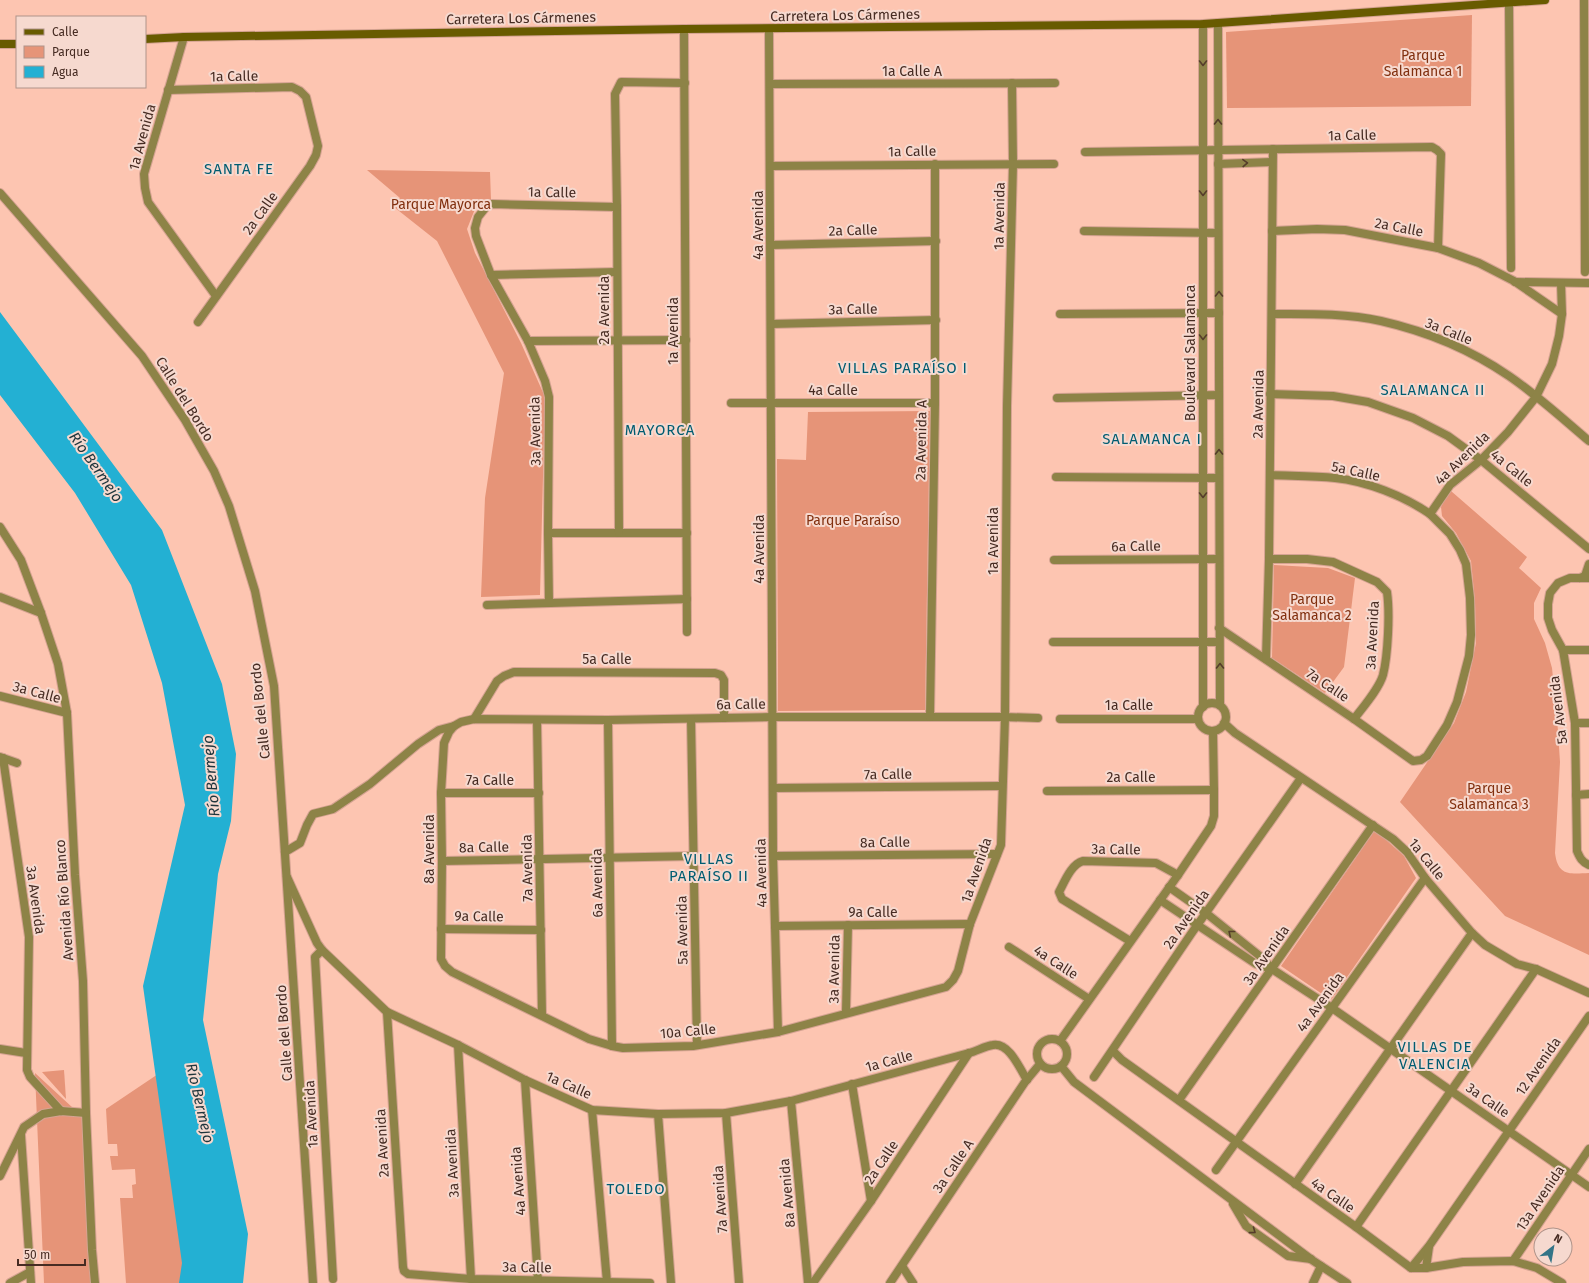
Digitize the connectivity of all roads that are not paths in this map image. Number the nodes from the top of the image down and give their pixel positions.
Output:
1 (1545, 0) edge
2 (1584, 0) edge
3 (1509, 3) junction
4 (1218, 23) junction
5 (1203, 24) junction
6 (684, 29) junction
7 (769, 29) junction
8 (184, 37) junction
9 (146, 39) edge
10 (0, 44) edge
11 (16, 44) edge
12 (685, 83) junction
13 (1012, 83) junction
14 (1055, 83) dead end
15 (770, 84) junction
16 (168, 90) junction
17 (300, 90) joint
18 (1273, 149) junction
19 (1203, 150) junction
20 (1218, 150) junction
21 (1085, 152) dead end
22 (1272, 162) junction
23 (935, 164) junction
24 (1013, 164) junction
25 (1054, 164) dead end
26 (1218, 164) junction
27 (770, 166) junction
28 (0, 193) edge
29 (486, 207) joint
30 (617, 207) junction
31 (1084, 231) dead end
32 (1272, 231) junction
33 (1203, 232) junction
34 (1218, 233) junction
35 (936, 241) junction
36 (771, 245) junction
37 (1438, 248) junction
38 (1511, 268) dead end
39 (617, 272) junction
40 (1585, 272) dead end
41 (491, 275) junction
42 (1514, 282) junction
43 (1561, 283) junction
44 (1589, 283) edge
45 (216, 296) junction
46 (1219, 313) junction
47 (1060, 314) dead end
48 (1203, 314) junction
49 (1272, 314) junction
50 (1562, 314) junction
51 (936, 320) junction
52 (198, 322) dead end
53 (771, 324) junction
54 (617, 340) junction
55 (686, 340) junction
56 (528, 341) junction
57 (1270, 394) junction
58 (1219, 395) junction
59 (1203, 396) junction
60 (1536, 397) junction
61 (1057, 398) dead end
62 (731, 403) dead end
63 (771, 403) junction
64 (935, 403) junction
65 (1589, 441) edge
66 (1481, 460) junction
67 (1270, 475) junction
68 (1056, 477) dead end
69 (1203, 478) junction
70 (1219, 478) junction
71 (1430, 514) junction
72 (0, 527) edge
73 (548, 533) junction
74 (619, 533) junction
75 (687, 533) junction
76 (1589, 549) edge
77 (1203, 559) junction
78 (1219, 559) junction
79 (1269, 559) junction
80 (1054, 560) dead end
81 (1589, 564) edge
82 (1580, 578) junction
83 (1589, 578) edge
84 (0, 598) edge
85 (687, 599) junction
86 (549, 603) junction
87 (487, 605) dead end
88 (41, 613) junction
89 (1219, 628) junction
90 (687, 632) dead end
91 (1053, 642) dead end
92 (1203, 642) junction
93 (1220, 642) junction
94 (1563, 650) junction
95 (1589, 650) edge
96 (1266, 659) junction
97 (0, 696) edge
98 (1220, 705) junction
99 (1202, 707) junction
100 (67, 713) junction
101 (773, 717) junction
102 (930, 717) junction
103 (1005, 717) junction
104 (692, 718) junction
105 (724, 718) junction
106 (1038, 718) dead end
107 (1060, 719) dead end
108 (1198, 719) junction
109 (1354, 719) junction
110 (474, 720) junction
111 (537, 720) junction
112 (608, 720) junction
113 (1224, 723) junction
114 (1589, 723) edge
115 (1575, 724) junction
116 (451, 729) junction
117 (1213, 731) junction
118 (1, 757) edge
119 (17, 763) dead end
120 (1301, 778) junction
121 (1002, 786) junction
122 (773, 788) junction
123 (1214, 790) junction
124 (1047, 791) dead end
125 (441, 793) junction
126 (539, 793) junction
127 (1589, 794) edge
128 (1576, 795) junction
129 (1373, 825) junction
130 (285, 852) junction
131 (997, 854) junction
132 (694, 856) junction
133 (773, 856) junction
134 (609, 858) junction
135 (540, 859) junction
136 (442, 861) junction
137 (1586, 864) edge
138 (1178, 875) junction
139 (287, 877) junction
140 (1425, 878) junction
141 (1170, 887) junction
142 (1160, 900) junction
143 (1206, 913) junction
144 (970, 924) junction
145 (848, 925) junction
146 (1197, 925) junction
147 (775, 926) junction
148 (442, 929) junction
149 (541, 930) junction
150 (1472, 933) junction
151 (1130, 941) junction
152 (1009, 947) dead end
153 (322, 950) junction
154 (444, 966) joint
155 (1272, 969) junction
156 (1536, 969) junction
157 (946, 987) joint
158 (1589, 993) edge
159 (1089, 999) junction
160 (1332, 1008) junction
161 (388, 1012) junction
162 (846, 1012) junction
163 (542, 1015) junction
164 (1589, 1016) edge
165 (778, 1032) junction
166 (1060, 1041) junction
167 (458, 1045) junction
168 (697, 1045) junction
169 (612, 1046) junction
170 (0, 1049) edge
171 (1390, 1049) junction
172 (1113, 1051) junction
173 (26, 1053) junction
174 (969, 1053) junction
175 (1040, 1064) junction
176 (1061, 1066) junction
177 (1094, 1077) dead end
178 (525, 1080) junction
179 (1027, 1080) junction
180 (852, 1084) junction
181 (1451, 1090) junction
182 (1179, 1100) junction
183 (791, 1101) junction
184 (592, 1110) junction
185 (61, 1111) junction
186 (86, 1113) junction
187 (726, 1113) junction
188 (658, 1114) junction
189 (1509, 1131) junction
190 (20, 1135) junction
191 (1236, 1141) junction
192 (1589, 1149) edge
193 (1216, 1170) dead end
194 (1572, 1175) junction
195 (0, 1176) edge
196 (1295, 1184) junction
197 (1589, 1186) edge
198 (1231, 1200) junction
199 (871, 1201) junction
200 (1356, 1227) junction
201 (1429, 1246) junction
202 (1312, 1260) junction
203 (1513, 1261) junction
204 (902, 1266) junction
205 (1321, 1266) junction
206 (1411, 1268) junction
207 (1426, 1268) junction
208 (404, 1271) joint
209 (30, 1272) junction
210 (333, 1279) dead end
211 (471, 1279) junction
212 (538, 1281) junction
213 (607, 1282) edge
214 (10, 1283) edge
215 (31, 1283) edge
216 (95, 1283) edge
217 (313, 1283) edge
218 (650, 1283) edge
219 (671, 1283) edge
220 (739, 1283) edge
221 (808, 1283) edge
222 (813, 1283) edge
223 (890, 1283) edge
224 (913, 1283) edge
225 (1313, 1283) edge
226 (1347, 1283) edge
227 (1562, 1283) edge

1 - 3 main road, Carretera Los Cármenes
2 - 40 street
3 - 4 main road, Carretera Los Cármenes
3 - 38 street
4 - 5 main road, Carretera Los Cármenes
20 -> 4 street, Boulevard Salamanca
5 - 7 main road, Carretera Los Cármenes
5 -> 19 street, Boulevard Salamanca
6 - 7 main road, Carretera Los Cármenes
6 - 8 main road, Carretera Los Cármenes
6 - 12 street, 1a Avenida
7 - 15 street, 4a Avenida
8 - 9 main road, Carretera Los Cármenes
8 - 16 street, 1a Avenida
10 - 11 main road
12 - 30 street, 2a Avenida
12 - 55 street, 1a Avenida
13 - 14 street, 1a Calle A
13 - 15 street, 1a Calle A
13 - 24 street, 1a Avenida
15 - 27 street, 4a Avenida
16 - 17 street, 1a Calle
16 - 45 street, 1a Avenida
17 - 45 street, 2a Calle
18 - 20 street, 1a Calle
18 - 22 street, 2a Avenida
18 - 37 street, 1a Calle
19 - 20 street
19 - 21 street
19 -> 33 street, Boulevard Salamanca
20 - 26 street, Boulevard Salamanca
26 -> 22 street
22 - 32 street, 2a Avenida
23 - 24 street, 1a Calle
23 - 27 street, 1a Calle
23 - 35 street, 2a Avenida A
24 - 25 street, 1a Calle
24 - 103 street, 1a Avenida
26 - 34 street, Boulevard Salamanca
27 - 36 street, 4a Avenida
28 - 130 street, Calle del Bordo
29 - 30 street, 1a Calle
29 - 41 street, 3a Avenida
30 - 39 street, 2a Avenida
31 - 33 street
32 - 37 street, 2a Calle
32 - 49 street, 2a Avenida
33 - 34 street
33 - 48 street, Boulevard Salamanca
46 -> 34 street, Boulevard Salamanca
35 - 36 street, 2a Calle
35 - 51 street, 2a Avenida A
36 - 53 street, 4a Avenida
37 - 42 street, 2a Calle
39 - 41 street
39 - 54 street, 2a Avenida
41 - 56 street, 3a Avenida
42 - 43 street, 2a Calle
42 - 50 street, 2a Calle
43 - 44 street, 2a Calle
43 - 50 street, 4a Avenida
45 - 52 street, 2a Calle
46 - 48 street
46 - 58 street, Boulevard Salamanca
47 - 48 street
48 -> 59 street, Boulevard Salamanca
49 - 57 street, 2a Avenida
49 - 60 street, 3a Calle
50 - 60 street, 4a Avenida
51 - 53 street, 3a Calle
51 - 64 street, 2a Avenida A
53 - 63 street, 4a Avenida
54 - 55 street
54 - 56 street
54 - 74 street, 2a Avenida
55 - 75 street, 1a Avenida
56 - 73 street, 3a Avenida
57 - 66 street, 4a Calle
57 - 67 street, 2a Avenida
58 - 59 street
70 -> 58 street, Boulevard Salamanca
59 - 61 street
59 - 69 street, Boulevard Salamanca
60 - 65 street, 3a Calle
60 - 66 street, 4a Avenida
62 - 63 street, 4a Calle
63 - 64 street, 4a Calle
63 - 101 street, 4a Avenida
64 - 102 street, 2a Avenida A
66 - 71 street, 4a Avenida
66 - 76 street, 4a Calle
67 - 71 street, 5a Calle
67 - 79 street, 2a Avenida
68 - 69 street
69 - 70 street
69 -> 77 street, Boulevard Salamanca
70 - 78 street, Boulevard Salamanca
71 - 109 street, 7a Calle
72 - 88 street, Avenida Río Blanco
73 - 74 street
73 - 86 street, 3a Avenida
74 - 75 street
75 - 85 street, 1a Avenida
77 - 78 street, 6a Calle
77 - 80 street, 6a Calle
77 - 92 street, Boulevard Salamanca
78 - 89 street, Boulevard Salamanca
79 - 96 street, 2a Avenida
79 - 109 street, 3a Avenida
81 - 82 street
82 - 83 street, 5a Avenida
82 - 94 street, 5a Avenida
84 - 88 street
85 - 86 street
85 - 90 street, 1a Avenida
86 - 87 street
88 - 100 street, Avenida Río Blanco
89 - 93 street, Boulevard Salamanca
89 - 96 street, 7a Calle
91 - 92 street
92 - 93 street
92 - 99 street, Boulevard Salamanca
98 -> 93 street, Boulevard Salamanca
94 - 95 street
94 - 115 street, 5a Avenida
96 - 109 street, 7a Calle
97 - 100 street, 3a Calle
98 - 99 street
98 - 113 street
99 - 108 street
100 - 186 street, Avenida Río Blanco
101 - 102 street, 6a Calle
101 - 105 street, 6a Calle
101 - 122 street, 4a Avenida
102 - 103 street, 6a Calle
103 - 106 street, 6a Calle
103 - 121 street, 1a Avenida
104 - 105 street, 6a Calle
104 - 112 street, 6a Calle
104 - 132 street, 5a Avenida
105 - 110 street, 5a Calle
107 - 108 street, 1a Calle
108 - 117 street
110 - 111 street, 6a Calle
110 - 116 street, 6a Calle
111 - 112 street, 6a Calle
111 - 126 street, 7a Avenida
112 - 134 street, 6a Avenida
113 - 117 street
113 - 120 street, 1a Calle
114 - 115 street
115 - 128 street, 5a Avenida
116 - 125 street, 8a Avenida
116 - 130 street, 6a Calle
117 - 123 street
118 - 119 street
118 - 173 street, 3a Avenida
120 - 129 street, 1a Calle
120 - 143 street, 2a Avenida
121 - 122 street, 7a Calle
121 - 131 street, 1a Avenida
122 - 133 street, 4a Avenida
123 - 124 street, 2a Calle
123 - 138 street
125 - 126 street, 7a Calle
125 - 136 street, 8a Avenida
126 - 135 street, 7a Avenida
127 - 128 street
128 - 137 street, 5a Avenida
129 - 140 street, 1a Calle
129 - 155 street, 3a Avenida
130 - 139 street, Calle del Bordo
131 - 133 street, 8a Calle
131 - 144 street, 1a Avenida
132 - 134 street, 8a Calle
132 - 168 street, 5a Avenida
133 - 147 street, 4a Avenida
134 - 135 street, 8a Calle
134 - 169 street, 6a Avenida
135 - 136 street, 8a Calle
135 - 149 street, 7a Avenida
136 - 148 street, 8a Avenida
138 - 141 street
138 - 151 street, 3a Calle
139 - 153 street, 1a Calle
139 - 217 street, Calle del Bordo
140 - 150 street, 1a Calle
140 - 160 street, 4a Avenida
141 - 142 street
141 - 143 street, 3a Calle
142 - 146 street, 3a Calle
142 - 151 street
143 - 146 street, 2a Avenida
155 -> 143 street, 3a Calle
144 - 145 street, 9a Calle
144 - 157 street, 1a Avenida
145 - 147 street, 9a Calle
145 - 162 street, 3a Avenida
146 - 155 street, 3a Calle
146 - 172 street, 2a Avenida
147 - 165 street, 4a Avenida
148 - 149 street, 9a Calle
148 - 154 street, 8a Avenida
149 - 163 street, 7a Avenida
150 - 156 street, 1a Calle
150 - 171 street
151 - 159 street
152 - 159 street, 4a Calle
153 - 161 street, 1a Calle
153 - 210 street, 1a Avenida
154 - 163 street, 10a Calle
155 - 160 street, 3a Calle
155 - 182 street, 3a Avenida
156 - 158 street, 1a Calle
156 - 181 street
157 - 162 street, 10a Calle
159 - 166 street
160 - 171 street, 3a Calle
160 - 191 street, 4a Avenida
161 - 167 street, 1a Calle
161 - 208 street, 2a Avenida
162 - 165 street, 10a Calle
163 - 169 street, 10a Calle
164 - 189 street, 12 Avenida
165 - 168 street, 10a Calle
166 - 175 street
166 - 176 street
167 - 178 street, 1a Calle
167 - 211 street, 3a Avenida
168 - 169 street, 10a Calle
170 - 173 street
171 - 181 street, 3a Calle
171 - 196 street
172 - 177 street, 2a Avenida
172 - 182 street, 4a Calle
173 - 185 street, 3a Avenida
174 - 179 street, 1a Calle
174 - 180 street, 1a Calle
174 - 199 street, 2a Calle
175 - 176 street
175 - 179 street, 3a Calle A
176 - 198 street
178 - 184 street, 1a Calle
178 - 212 street, 4a Avenida
179 - 204 street, 3a Calle A
180 - 183 street, 1a Calle
180 - 199 street
181 - 189 street, 3a Calle
181 - 200 street
182 - 191 street, 4a Calle
183 - 187 street, 1a Calle
183 - 221 street, 8a Avenida
184 - 188 street, 1a Calle
184 - 213 street
185 - 186 street
185 - 190 street
186 - 216 street, Avenida Río Blanco
187 - 188 street, 1a Calle
187 - 220 street, 7a Avenida
188 - 219 street
189 - 194 street, 3a Calle
189 - 201 street, 12 Avenida
190 - 195 street
190 - 209 street
191 - 193 street, 4a Avenida
191 - 196 street, 4a Calle
192 - 194 street, 13a Avenida
194 - 197 street, 3a Calle
194 - 203 street, 13a Avenida
196 - 200 street, 4a Calle
198 - 202 street
198 -> 202 street
199 - 222 street, 2a Calle
200 - 206 street, 4a Calle
201 - 206 street, 12 Avenida
201 - 207 street
202 - 205 street
203 - 207 street
203 - 227 street
204 - 223 street, 3a Calle A
204 - 224 street
205 - 225 street
205 - 226 street
206 - 207 street
208 - 211 street, 3a Calle
209 - 214 street
209 - 215 street
211 - 212 street, 3a Calle
212 - 213 street, 3a Calle
213 - 218 street, 3a Calle

